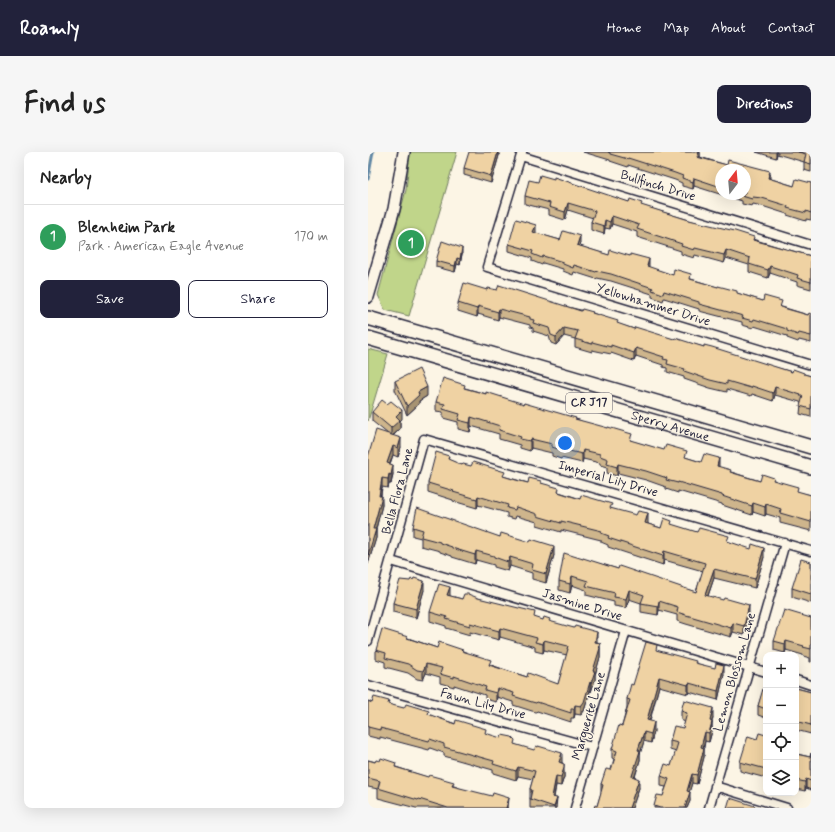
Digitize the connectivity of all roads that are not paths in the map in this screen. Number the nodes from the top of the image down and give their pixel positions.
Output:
1 (404, 152) edge
2 (522, 154) edge
3 (811, 245) edge
4 (368, 297) edge
5 (368, 318) edge
6 (368, 338) edge
7 (811, 365) edge
8 (424, 439) joint
9 (811, 447) edge
10 (811, 467) edge
11 (785, 543) junction
12 (811, 551) edge
13 (391, 561) junction
14 (626, 631) junction
15 (368, 641) edge
16 (749, 666) junction
17 (763, 671) edge
18 (799, 681) edge
19 (368, 685) edge
20 (811, 685) edge
21 (592, 747) junction
22 (715, 786) junction
23 (575, 808) edge
24 (709, 808) edge
25 (787, 808) edge

1 - 4 street
2 - 3 street, Bullfinch Drive
2 - 7 street, Yellowhammer Drive
5 - 9 main road, Sperry Avenue / CR J17
6 - 10 main road, Sperry Avenue / CR J17
8 - 11 street, Imperial Lily Drive
8 - 13 street, Bella Flora Lane
11 - 12 street, Imperial Lily Drive
11 - 16 street, Lemon Blossom Lane
13 - 14 street, Jasmine Drive
13 - 15 street, Bella Flora Lane
14 - 16 street, Jasmine Drive
14 - 21 street, Marguerite Lane
16 - 17 street, Jasmine Drive
16 - 22 street, Lemon Blossom Lane
18 - 20 street
19 - 21 street, Fawn Lily Drive
21 - 23 street, Marguerite Lane
22 - 24 street, Lemon Blossom Lane
22 - 25 street

